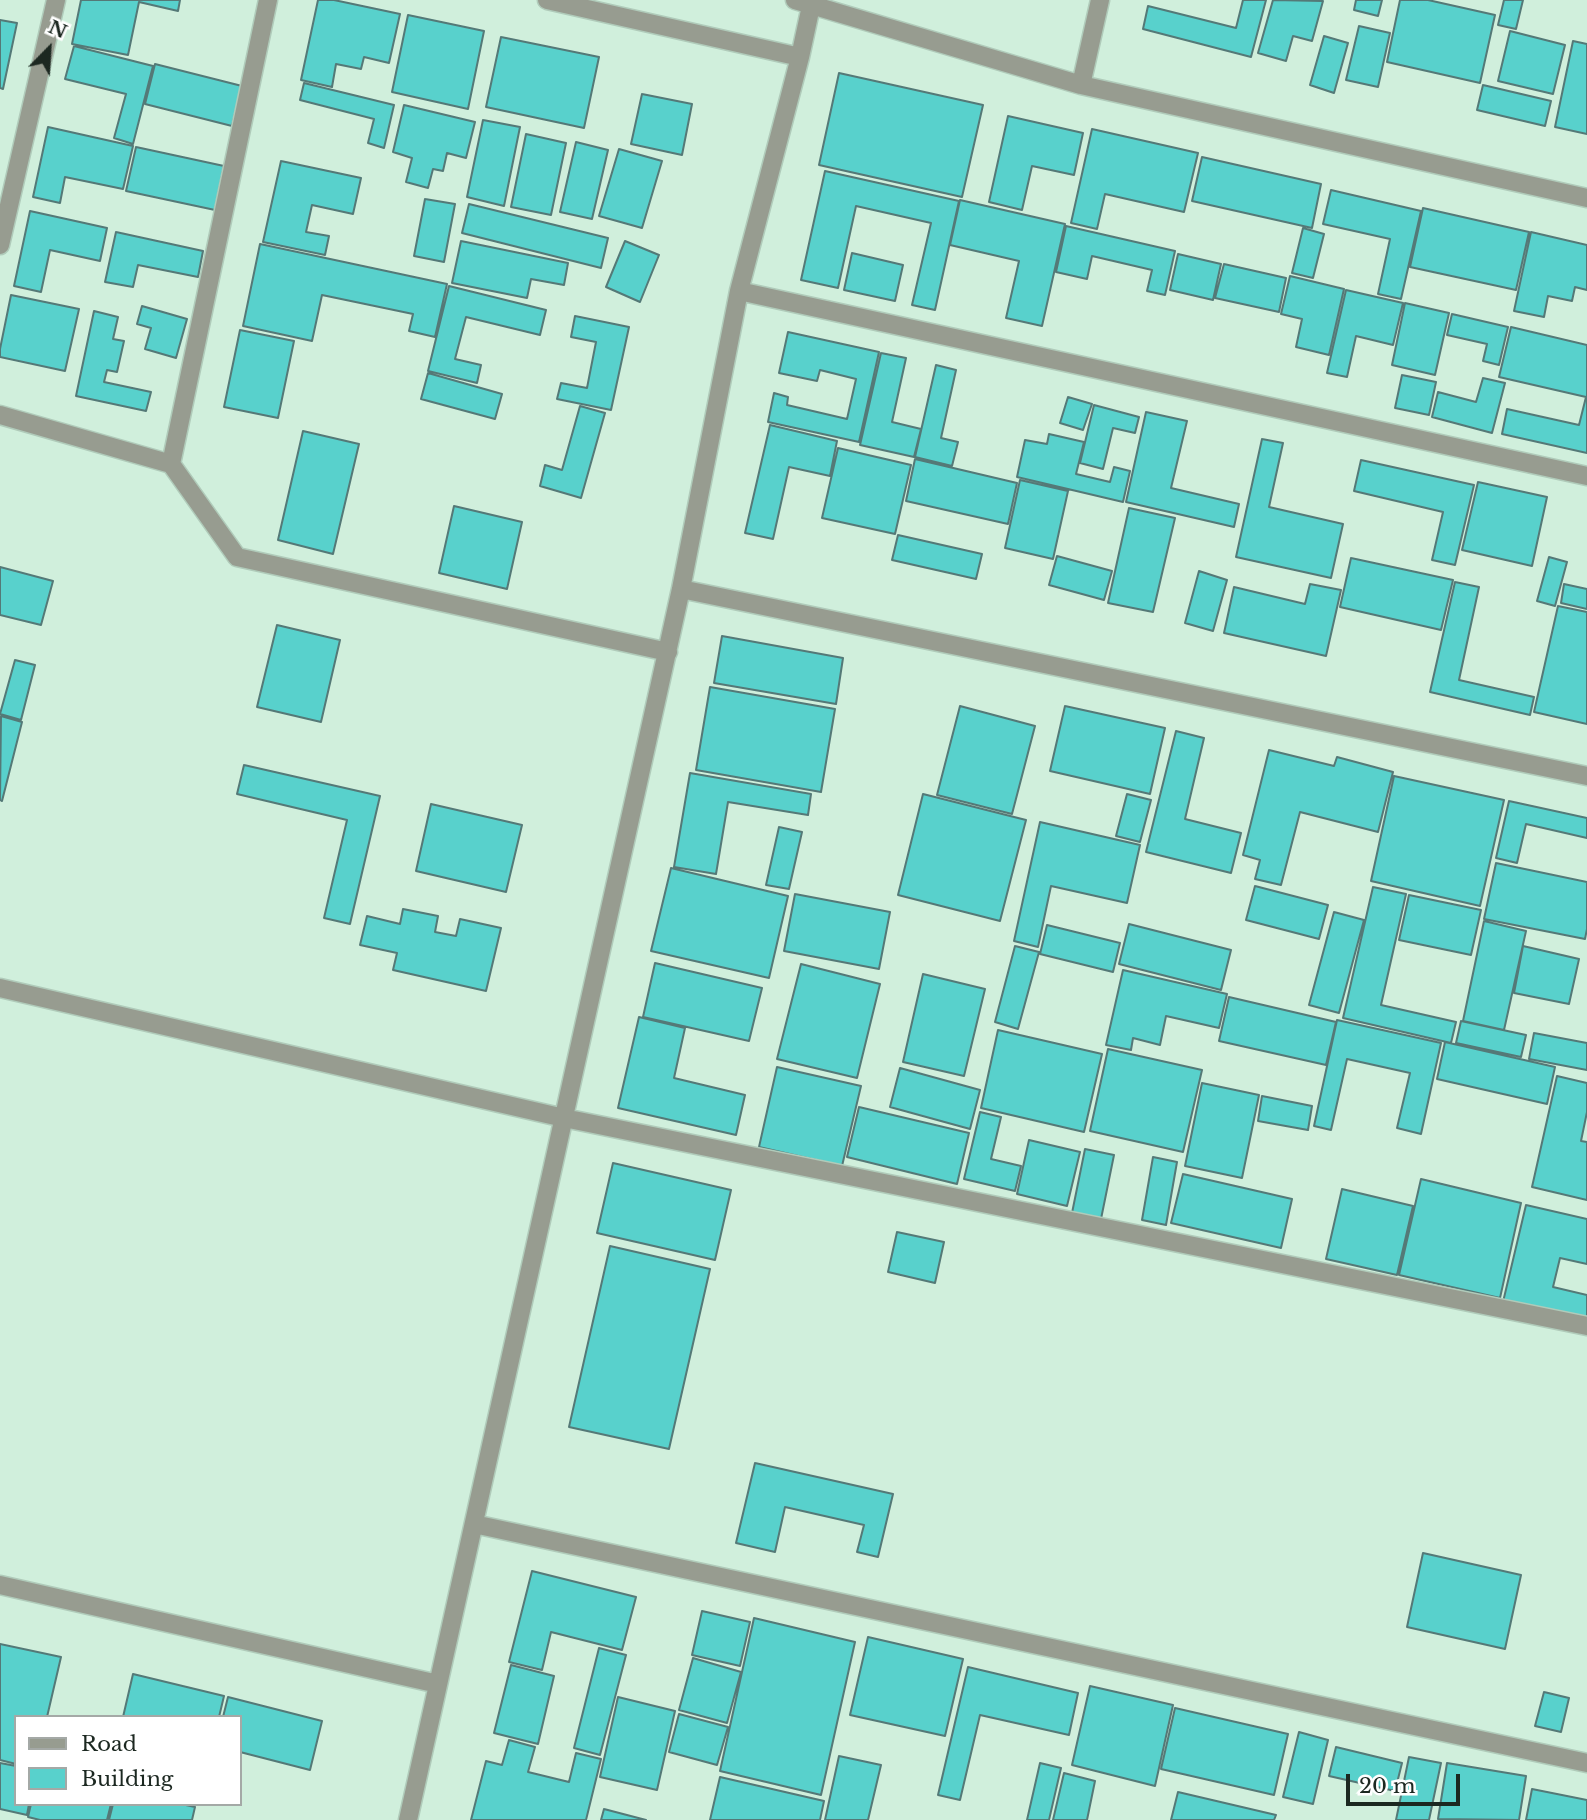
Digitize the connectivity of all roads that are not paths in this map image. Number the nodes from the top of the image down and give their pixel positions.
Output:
1 (56, 0) edge
2 (268, 0) edge
3 (547, 0) edge
4 (1101, 0) edge
5 (803, 3) edge
6 (625, 9) edge
7 (800, 57) junction
8 (1081, 85) junction
9 (1587, 198) edge
10 (0, 244) edge
11 (739, 291) junction
12 (0, 415) edge
13 (170, 464) junction
14 (1587, 476) edge
15 (681, 589) junction
16 (667, 652) junction
17 (1587, 776) edge
18 (0, 988) edge
19 (564, 1118) junction
20 (1587, 1326) edge
21 (474, 1524) junction
22 (0, 1585) edge
23 (438, 1684) junction
24 (1587, 1763) edge
25 (408, 1820) edge

1 - 10 street
2 - 13 street
3 - 6 street
4 - 8 street
5 - 7 street
5 - 8 street
6 - 7 street
7 - 11 street
8 - 9 street
11 - 14 street
11 - 15 street
12 - 13 street
13 - 16 street
15 - 16 street
15 - 17 street
16 - 19 street
18 - 19 street
19 - 20 street
19 - 21 street
21 - 23 street
21 - 24 street
22 - 23 street
23 - 25 street

